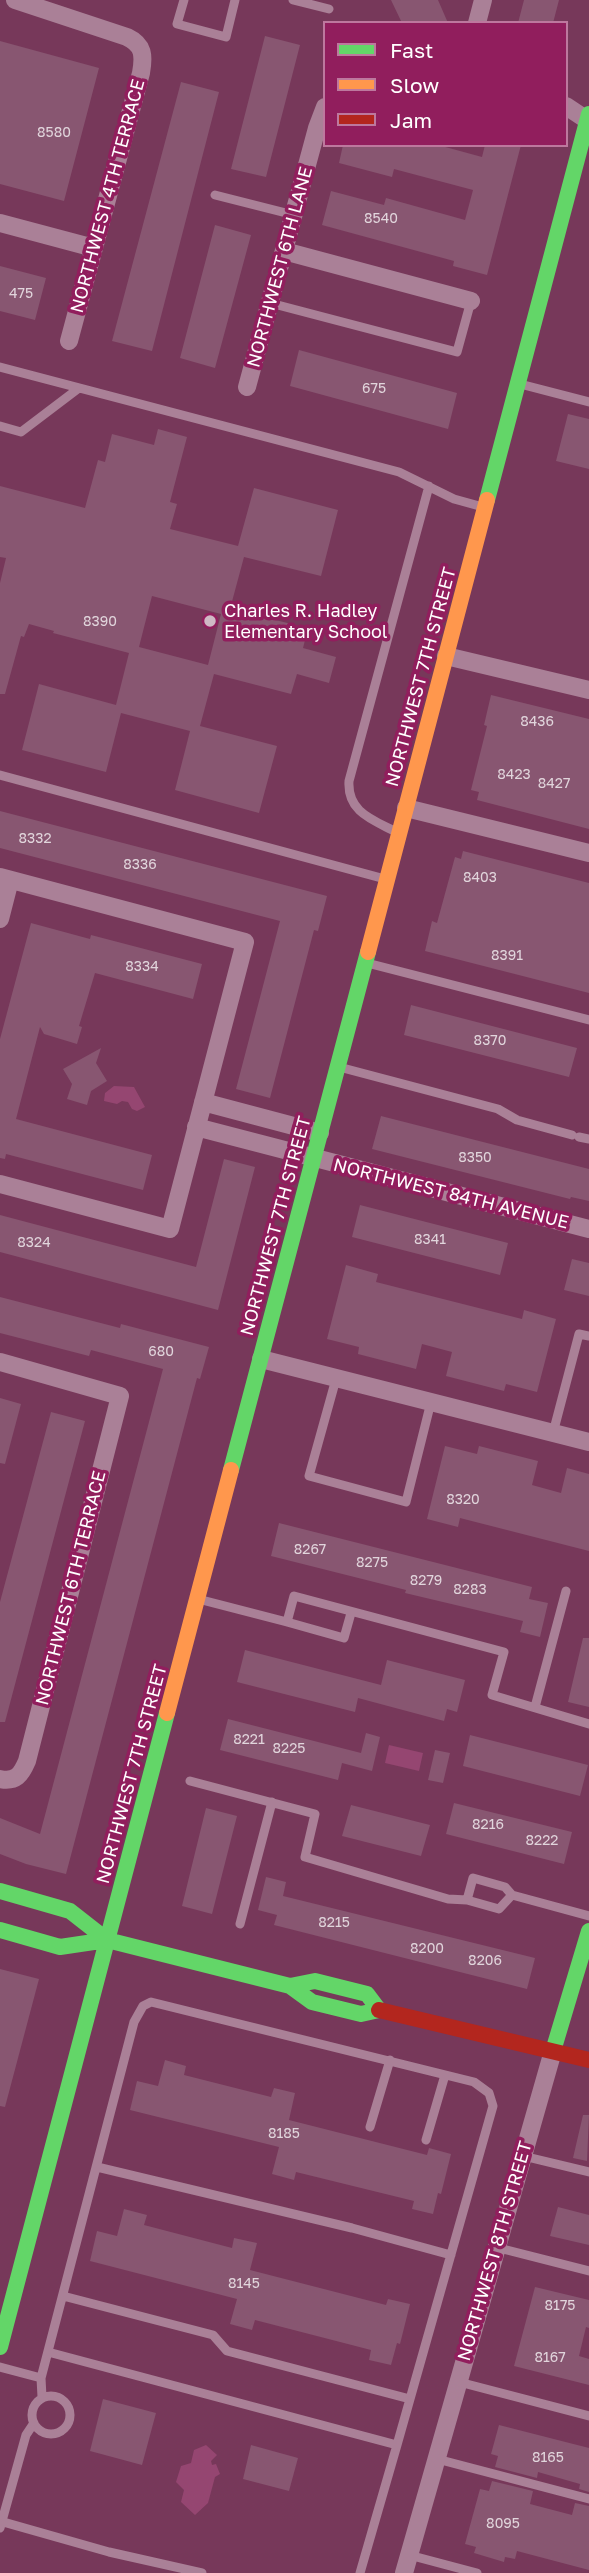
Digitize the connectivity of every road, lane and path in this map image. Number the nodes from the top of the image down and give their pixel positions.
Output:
1 (184, 0) edge
2 (235, 0) edge
3 (293, 0) edge
4 (21, 1) edge
5 (482, 1) edge
6 (329, 9) dead end
7 (477, 21) edge
8 (568, 107) edge
9 (323, 112) edge
10 (589, 118) edge
11 (568, 122) edge
12 (215, 195) dead end
13 (294, 215) junction
14 (0, 223) edge
15 (94, 248) junction
16 (284, 251) junction
17 (471, 301) joint
18 (270, 303) junction
19 (69, 341) dead end
20 (0, 367) edge
21 (518, 384) junction
22 (247, 387) dead end
23 (79, 388) junction
24 (589, 402) edge
25 (0, 426) edge
26 (429, 486) junction
27 (485, 508) junction
28 (446, 656) junction
29 (589, 690) edge
30 (0, 775) edge
31 (406, 808) junction
32 (399, 834) junction
33 (589, 853) edge
34 (5, 878) edge
35 (387, 880) junction
36 (0, 919) edge
37 (365, 963) junction
38 (589, 1020) edge
39 (338, 1067) junction
40 (203, 1102) junction
41 (196, 1127) junction
42 (320, 1133) junction
43 (580, 1137) edge
44 (313, 1159) junction
45 (0, 1184) edge
46 (589, 1229) edge
47 (589, 1336) edge
48 (261, 1359) junction
49 (0, 1362) edge
50 (336, 1379) junction
51 (431, 1402) junction
52 (553, 1433) junction
53 (589, 1442) edge
54 (566, 1591) dead end
55 (198, 1599) junction
56 (351, 1613) junction
57 (287, 1622) junction
58 (535, 1707) junction
59 (589, 1724) edge
60 (9, 1779) edge
61 (190, 1781) dead end
62 (272, 1802) junction
63 (0, 1891) edge
64 (512, 1895) junction
65 (467, 1900) junction
66 (589, 1916) edge
67 (240, 1924) dead end
68 (0, 1930) edge
69 (589, 1931) edge
70 (107, 1940) junction
71 (553, 2051) junction
72 (390, 2060) junction
73 (589, 2060) edge
74 (445, 2075) junction
75 (370, 2127) dead end
76 (426, 2140) dead end
77 (521, 2155) junction
78 (97, 2167) junction
79 (589, 2172) edge
80 (495, 2247) junction
81 (451, 2255) junction
82 (589, 2272) edge
83 (63, 2296) junction
84 (0, 2347) edge
85 (48, 2352) junction
86 (0, 2367) edge
87 (41, 2378) junction
88 (459, 2382) junction
89 (42, 2397) junction
90 (410, 2399) junction
91 (589, 2416) edge
92 (34, 2423) junction
93 (397, 2445) junction
94 (437, 2459) junction
95 (589, 2499) edge
96 (1, 2523) edge
97 (410, 2555) junction
98 (202, 2573) edge
99 (360, 2573) edge
100 (404, 2573) edge
101 (477, 2573) edge

1 - 2 lane
3 - 6 lane
4 - 15 street, NORTHWEST 4TH TERRACE
5 - 7 street
8 - 10 street
9 - 13 street, NORTHWEST 6TH LANE
10 - 11 street
10 - 21 street, NORTHWEST 7TH STREET
12 - 13 lane
13 - 16 street, NORTHWEST 6TH LANE
14 - 15 street
15 - 19 street, NORTHWEST 4TH TERRACE
16 - 17 street
16 - 18 street, NORTHWEST 6TH LANE
17 - 18 lane
18 - 22 street, NORTHWEST 6TH LANE
20 - 23 lane
21 - 24 lane
21 - 27 street, NORTHWEST 7TH STREET
23 - 25 lane
23 - 26 lane
26 - 27 lane
26 - 32 lane
27 - 28 street, NORTHWEST 7TH STREET
28 - 29 street
28 - 31 street, NORTHWEST 7TH STREET
30 - 35 lane
31 - 32 street, NORTHWEST 7TH STREET
31 - 33 street
32 - 35 street, NORTHWEST 7TH STREET
34 - 36 street
34 - 40 street
35 - 37 street, NORTHWEST 7TH STREET
37 - 38 lane
37 - 39 street, NORTHWEST 7TH STREET
39 - 42 street, NORTHWEST 7TH STREET
39 - 43 lane
40 - 41 street
40 - 42 street
41 - 44 street, NORTHWEST 84TH AVENUE
41 - 45 street
42 - 44 street, NORTHWEST 7TH STREET
44 - 46 street, NORTHWEST 84TH AVENUE
44 - 48 street, NORTHWEST 7TH STREET
47 - 52 lane
48 - 50 street
48 - 55 street, NORTHWEST 7TH STREET
49 - 60 street, NORTHWEST 6TH TERRACE
50 - 51 street
50 - 51 lane
51 - 52 street
52 - 53 street
54 - 58 lane
55 - 57 lane
55 - 70 street, NORTHWEST 7TH STREET
56 - 57 lane
56 - 57 lane
56 - 58 lane
58 - 59 lane
61 - 62 lane
62 - 65 lane
62 - 67 lane
63 - 70 street
64 - 65 lane
64 - 65 lane
64 - 66 lane
68 - 70 street
69 - 71 street, NORTHWEST 8TH STREET
70 - 71 street
70 - 84 street, NORTHWEST 7TH STREET
71 - 73 street
71 - 77 street, NORTHWEST 8TH STREET
72 - 74 lane
72 - 75 lane
72 - 78 lane
74 - 76 lane
74 - 81 lane
77 - 79 lane
77 - 80 street, NORTHWEST 8TH STREET
78 - 81 lane
78 - 83 lane
80 - 82 lane
80 - 88 street, NORTHWEST 8TH STREET
81 - 90 lane
83 - 85 lane
83 - 90 lane
85 - 87 lane
85 - 93 lane
86 - 87 lane
87 - 89 lane
88 - 91 lane
88 - 94 street, NORTHWEST 8TH STREET
89 - 92 lane
89 - 92 lane
90 - 93 lane
92 - 96 lane
93 - 99 lane
94 - 95 lane
94 - 97 street, NORTHWEST 8TH STREET
96 - 98 lane
97 - 100 street, NORTHWEST 8TH STREET
97 - 101 lane

